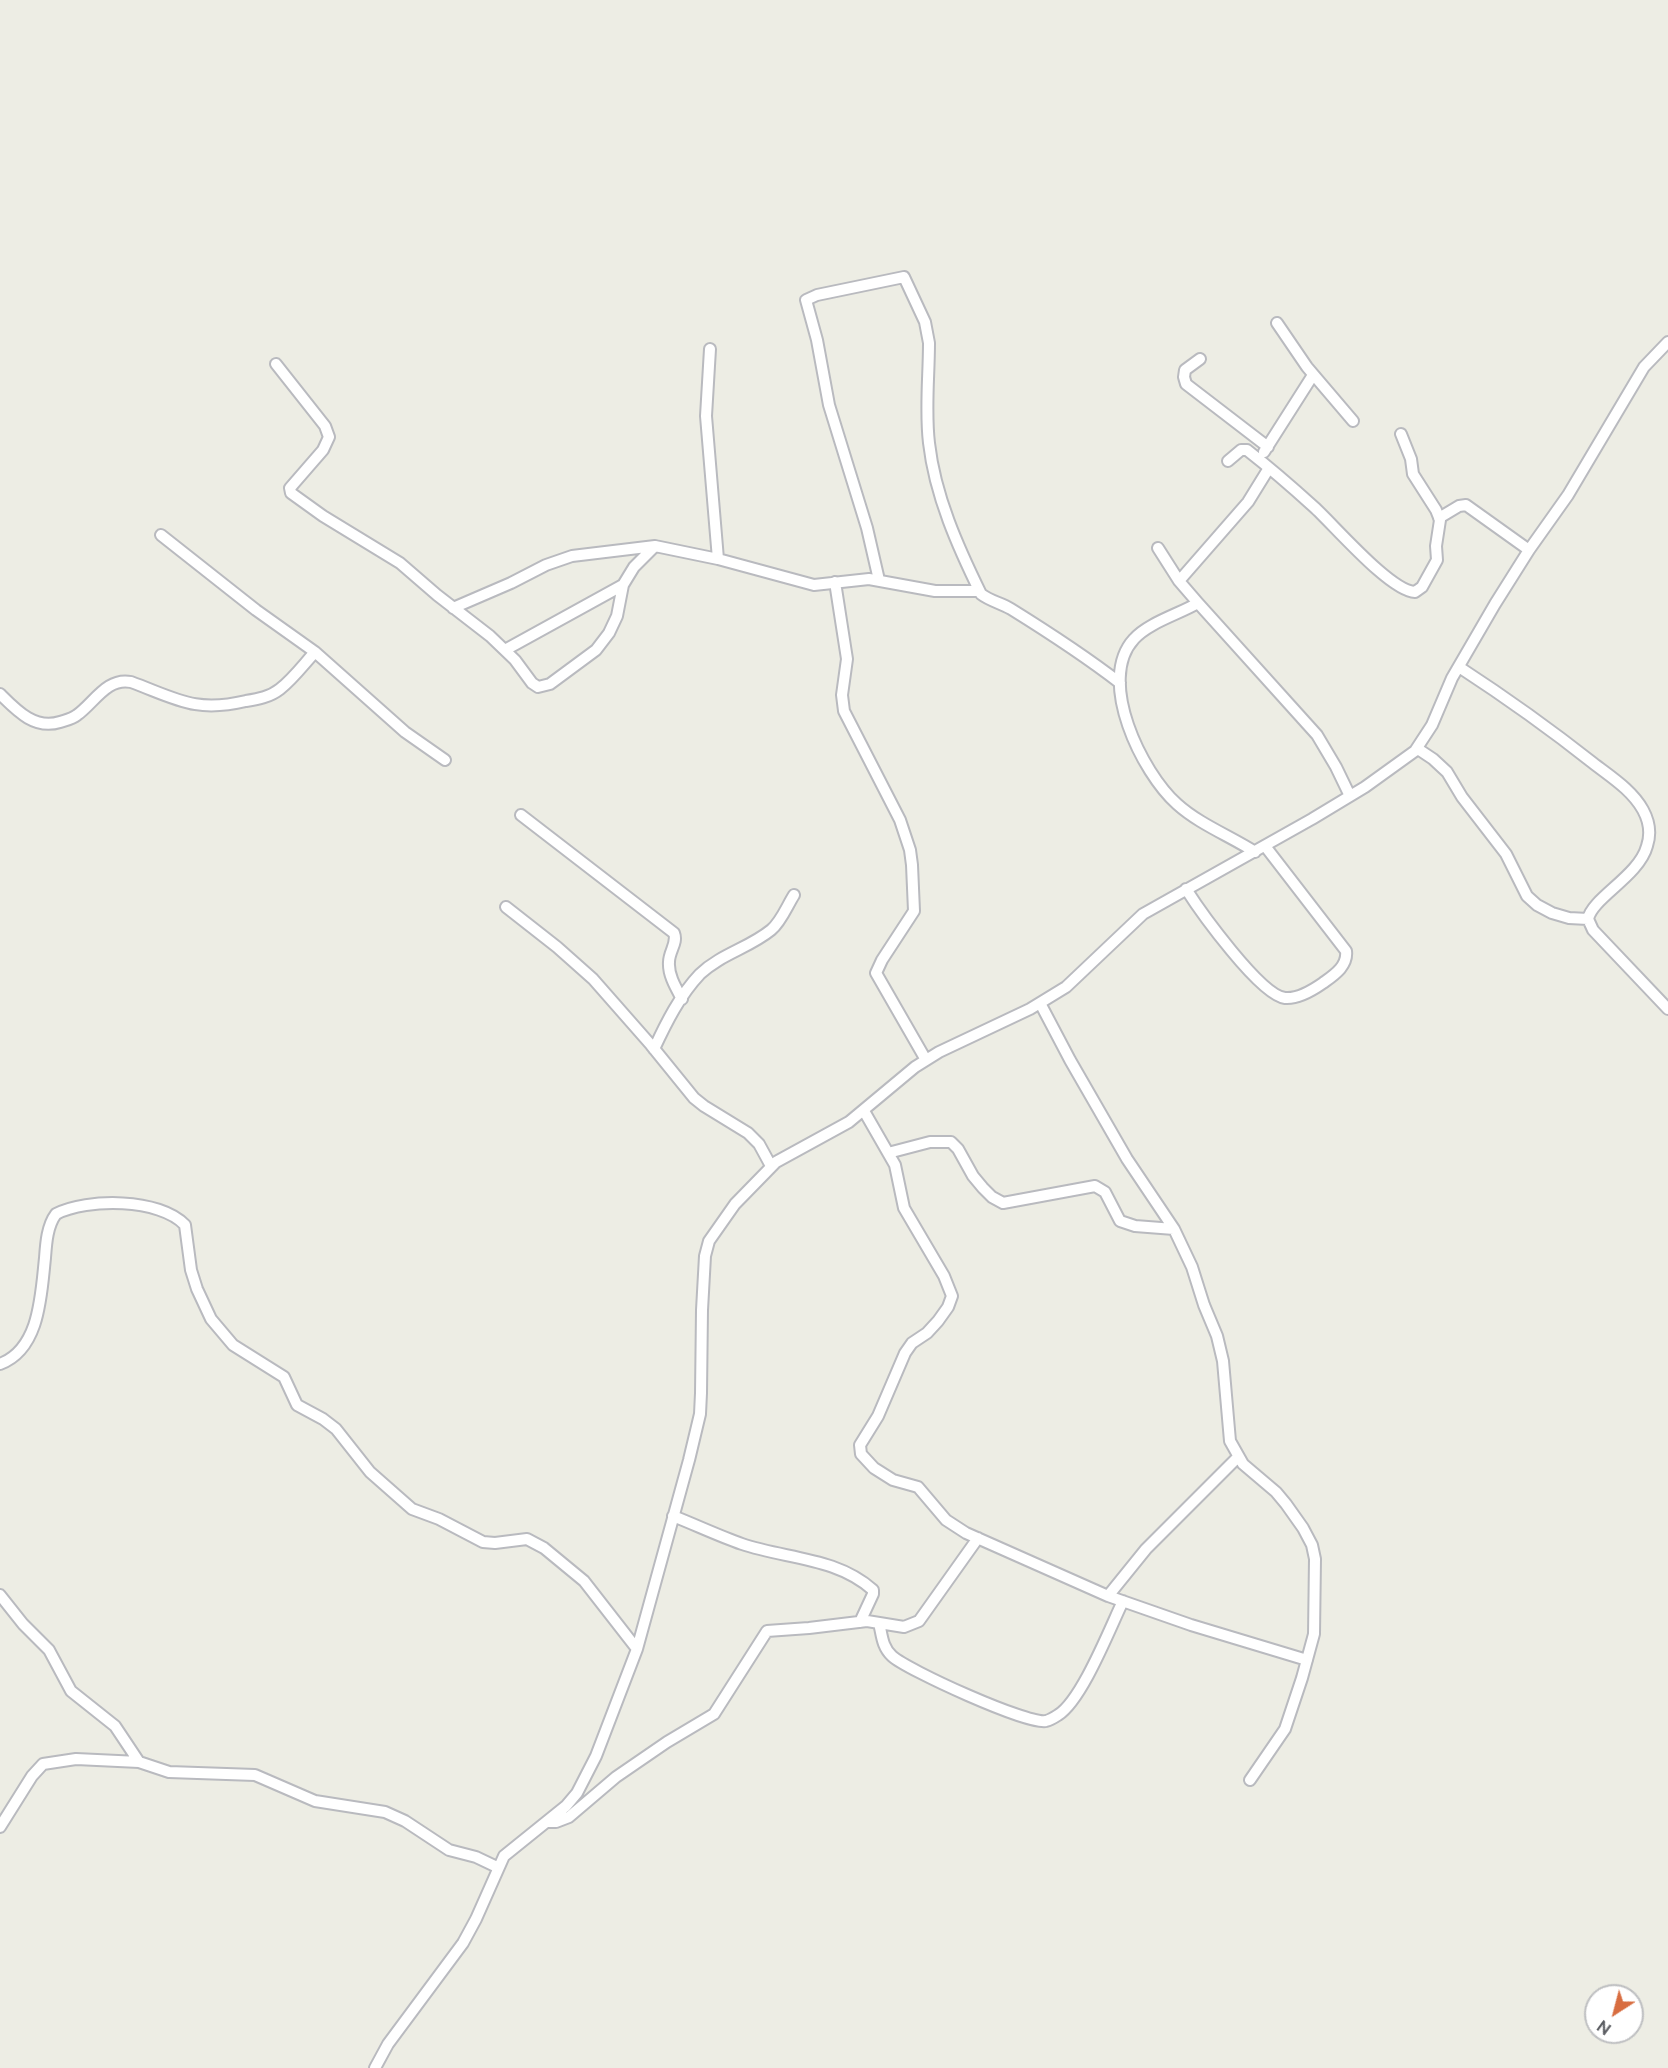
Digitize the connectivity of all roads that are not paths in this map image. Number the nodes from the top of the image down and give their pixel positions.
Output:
1 (1277, 323) dead end
2 (1668, 342) edge
3 (710, 349) dead end
4 (1200, 359) dead end
5 (276, 364) dead end
6 (1313, 375) junction
7 (1353, 421) dead end
8 (1401, 434) dead end
9 (1268, 447) junction
10 (1259, 460) junction
11 (1228, 461) dead end
12 (1269, 468) junction
13 (1439, 518) junction
14 (161, 535) dead end
15 (655, 546) junction
16 (1158, 548) dead end
17 (1529, 550) junction
18 (718, 559) junction
19 (879, 580) junction
20 (1179, 581) junction
21 (835, 582) junction
22 (623, 585) junction
23 (980, 591) junction
24 (1198, 603) junction
25 (453, 608) junction
26 (505, 650) junction
27 (315, 652) junction
28 (1459, 667) junction
29 (1120, 683) junction
30 (0, 694) edge
31 (1418, 748) junction
32 (445, 760) dead end
33 (1350, 796) junction
34 (521, 815) dead end
35 (1260, 849) junction
36 (1186, 889) junction
37 (794, 895) dead end
38 (506, 907) dead end
39 (1588, 919) junction
40 (682, 999) junction
41 (1040, 1003) junction
42 (1668, 1009) edge
43 (654, 1049) junction
44 (926, 1060) junction
45 (864, 1110) junction
46 (888, 1153) junction
47 (771, 1166) junction
48 (1174, 1229) junction
49 (0, 1364) edge
50 (1238, 1457) junction
51 (673, 1516) junction
52 (978, 1538) junction
53 (0, 1595) edge
54 (1108, 1596) junction
55 (1123, 1601) junction
56 (860, 1622) junction
57 (879, 1623) junction
58 (637, 1649) junction
59 (1307, 1660) junction
60 (139, 1762) junction
61 (1250, 1780) dead end
62 (548, 1822) junction
63 (0, 1827) edge
64 (497, 1867) junction
65 (375, 2068) edge

1 - 6 street
2 - 17 street
3 - 18 street
4 - 9 street
5 - 25 street
6 - 7 street
6 - 9 street
8 - 13 street
9 - 10 street
10 - 11 street
10 - 12 street
12 - 13 street
12 - 20 street
13 - 17 street
14 - 27 street
15 - 18 street
15 - 22 street
15 - 25 street
16 - 20 street
17 - 28 street
18 - 21 street
19 - 21 street
19 - 23 street
19 - 23 street
20 - 24 street
21 - 44 street
22 - 26 street
22 - 26 street
23 - 29 street
24 - 29 street
24 - 33 street
25 - 26 street
27 - 30 street
27 - 32 street
28 - 31 street
28 - 39 street
29 - 35 street
31 - 33 street
31 - 39 street
33 - 35 street
34 - 40 street
35 - 36 street
35 - 36 street
36 - 41 street
37 - 40 street
38 - 43 street
39 - 42 street
40 - 43 street
41 - 44 street
41 - 48 street
43 - 47 street
44 - 45 street
45 - 46 street
45 - 47 street
46 - 48 street
46 - 52 street
47 - 51 street
48 - 50 street
49 - 58 street
50 - 54 street
50 - 59 street
51 - 56 street
51 - 58 street
52 - 54 street
52 - 57 street
53 - 60 street
54 - 55 street
55 - 57 street
55 - 59 street
56 - 57 street
56 - 62 street
58 - 62 street
59 - 61 street
60 - 63 street
60 - 64 street
62 - 64 street
64 - 65 street

